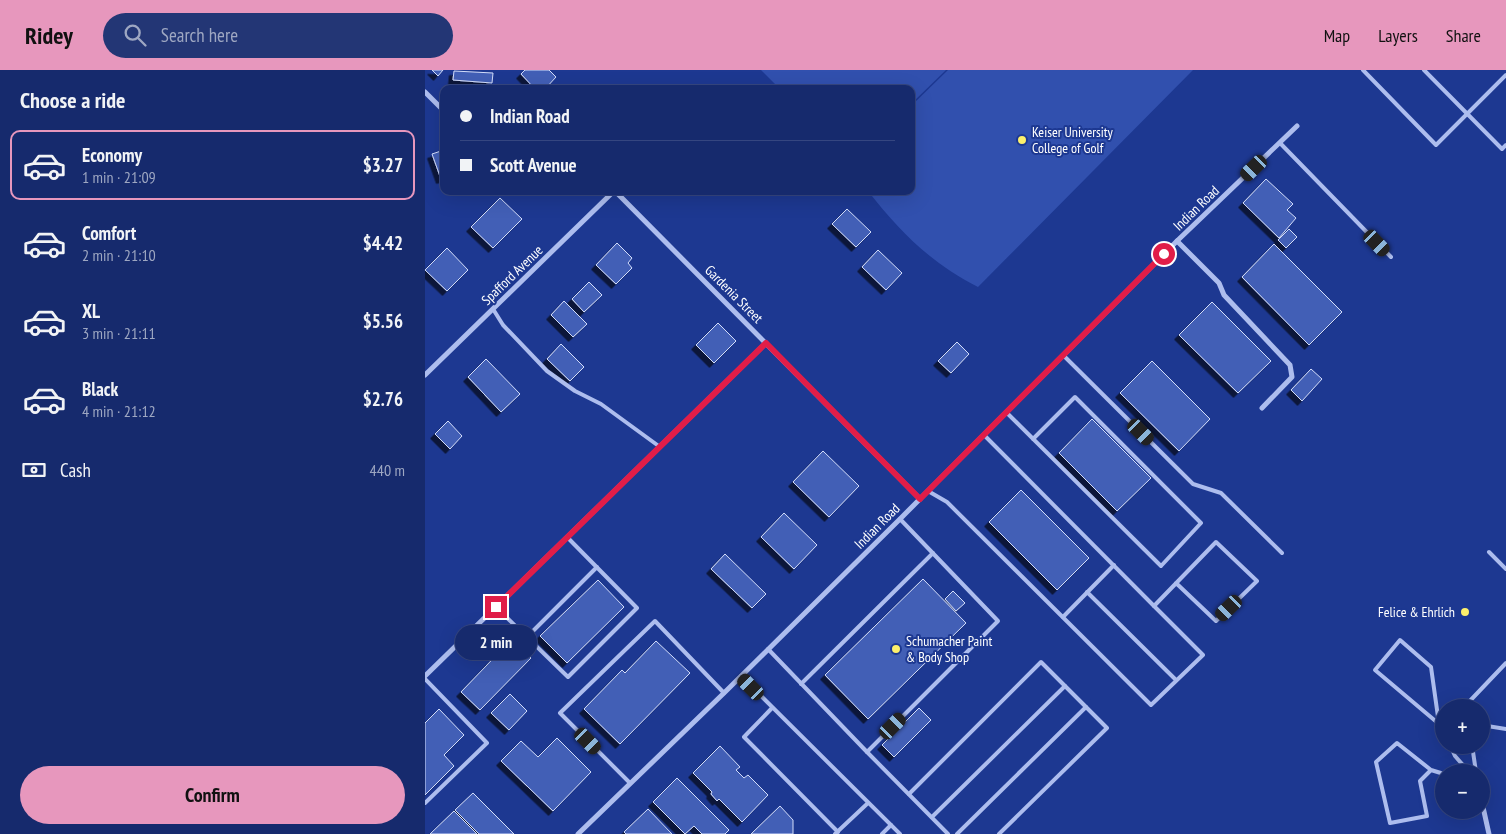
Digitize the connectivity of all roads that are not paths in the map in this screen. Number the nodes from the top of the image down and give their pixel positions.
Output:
1 (1363, 70) edge
2 (1424, 70) edge
3 (1506, 75) edge
4 (425, 92) edge
5 (440, 106) edge
6 (1467, 114) junction
7 (1297, 126) dead end
8 (1280, 143) junction
9 (1506, 145) edge
10 (611, 195) edge
11 (619, 195) edge
12 (1177, 241) junction
13 (1391, 257) dead end
14 (493, 309) junction
15 (766, 343) junction
16 (1063, 355) junction
17 (425, 375) edge
18 (1262, 408) dead end
19 (1006, 412) junction
20 (984, 435) junction
21 (1033, 439) junction
22 (660, 447) junction
23 (928, 491) junction
24 (920, 499) junction
25 (900, 519) junction
26 (567, 537) junction
27 (1489, 552) dead end
28 (1282, 553) dead end
29 (933, 554) junction
30 (1114, 565) junction
31 (597, 567) junction
32 (1506, 569) edge
33 (1176, 583) junction
34 (1087, 592) junction
35 (1154, 606) junction
36 (496, 607) junction
37 (1063, 617) junction
38 (527, 637) junction
39 (768, 649) junction
40 (1506, 663) edge
41 (741, 676) junction
42 (425, 677) edge
43 (1176, 680) junction
44 (801, 684) junction
45 (1065, 686) junction
46 (724, 693) junction
47 (1472, 699) edge
48 (1086, 707) junction
49 (772, 708) junction
50 (1439, 724) joint
51 (1490, 726) edge
52 (1506, 729) edge
53 (867, 752) junction
54 (1454, 754) edge
55 (1462, 764) edge
56 (1431, 770) junction
57 (1435, 771) edge
58 (630, 783) junction
59 (909, 794) junction
60 (425, 803) edge
61 (868, 803) junction
62 (931, 817) junction
63 (1486, 819) edge
64 (891, 826) junction
65 (837, 833) edge
66 (578, 834) edge
67 (882, 834) edge
68 (900, 834) edge
69 (948, 834) edge
70 (957, 834) edge
71 (999, 834) edge
72 (1489, 834) edge

1 - 6 lane
2 - 6 lane
3 - 6 lane
4 - 5 street
6 - 9 lane
7 - 8 street, Indian Road
8 - 12 street, Indian Road
8 - 13 lane
10 - 14 street, Spafford Avenue
11 - 15 street, Gardenia Street
12 - 16 street, Indian Road
12 - 18 street
14 - 17 street, Spafford Avenue
14 - 22 lane
15 - 22 street
15 - 24 street, Gardenia Street
16 - 19 street, Indian Road
16 - 28 lane
19 - 20 street, Indian Road
19 - 21 lane
20 - 23 street, Indian Road
20 - 30 lane
21 - 21 lane
22 - 26 street
23 - 24 street, Indian Road
23 - 37 lane
24 - 25 street, Indian Road
25 - 29 lane
25 - 39 street, Indian Road
26 - 31 lane
26 - 36 street
27 - 32 lane
29 - 44 lane
29 - 53 lane
30 - 34 lane
30 - 35 lane
31 - 38 lane
31 - 38 lane
33 - 33 lane
33 - 35 lane
34 - 37 lane
34 - 43 lane
35 - 43 lane
36 - 38 lane
36 - 42 street
37 - 43 lane
39 - 41 street, Indian Road
39 - 44 lane
40 - 47 lane
41 - 46 street, Indian Road
41 - 49 lane
42 - 60 lane
44 - 53 lane
45 - 48 lane
45 - 59 lane
45 - 62 lane
46 - 58 street, Indian Road
46 - 58 lane
48 - 70 lane
48 - 71 lane
49 - 61 lane
49 - 65 lane
50 - 50 lane
51 - 52 lane
53 - 59 lane
54 - 55 lane
56 - 56 lane
56 - 57 lane
58 - 66 street, Indian Road
59 - 62 lane
61 - 64 lane
61 - 65 lane
62 - 69 lane
63 - 72 street
64 - 67 lane
64 - 68 lane

